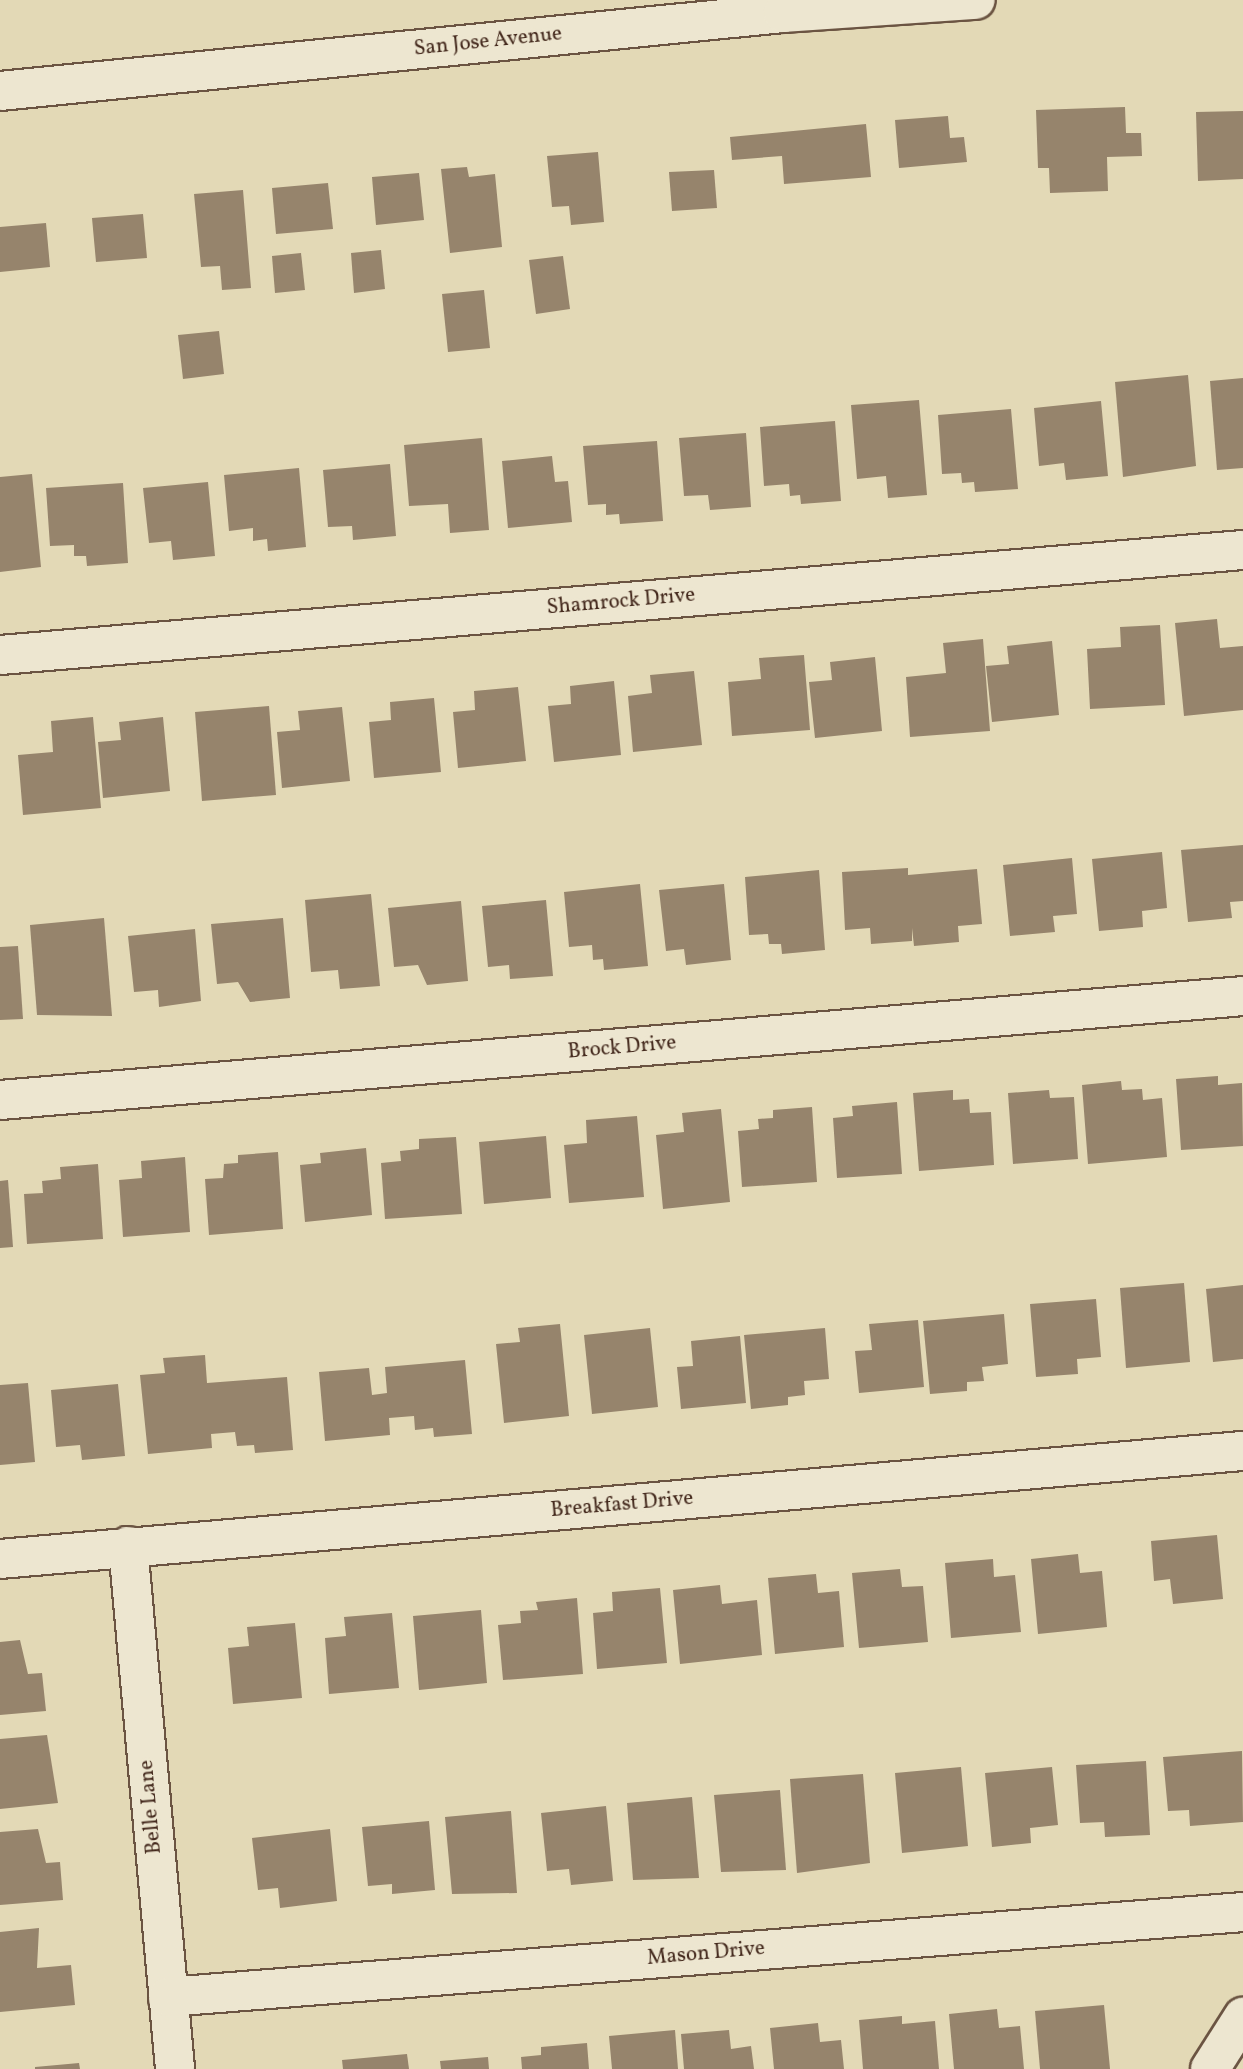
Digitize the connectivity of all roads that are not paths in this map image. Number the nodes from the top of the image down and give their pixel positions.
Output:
1 (976, 0) edge
2 (0, 91) edge
3 (1243, 550) edge
4 (0, 655) edge
5 (1243, 996) edge
6 (0, 1100) edge
7 (1243, 1451) edge
8 (128, 1546) junction
9 (0, 1559) edge
10 (1243, 1912) edge
11 (168, 1997) junction
12 (1243, 2017) edge
13 (175, 2069) edge
14 (1210, 2069) edge

1 - 2 street, San Jose Avenue
3 - 4 street, Shamrock Drive
5 - 6 street, Brock Drive
7 - 8 street, Breakfast Drive
8 - 9 street, Breakfast Drive
8 - 11 street, Belle Lane
10 - 11 street, Mason Drive
11 - 13 street, Belle Lane
12 - 14 street

